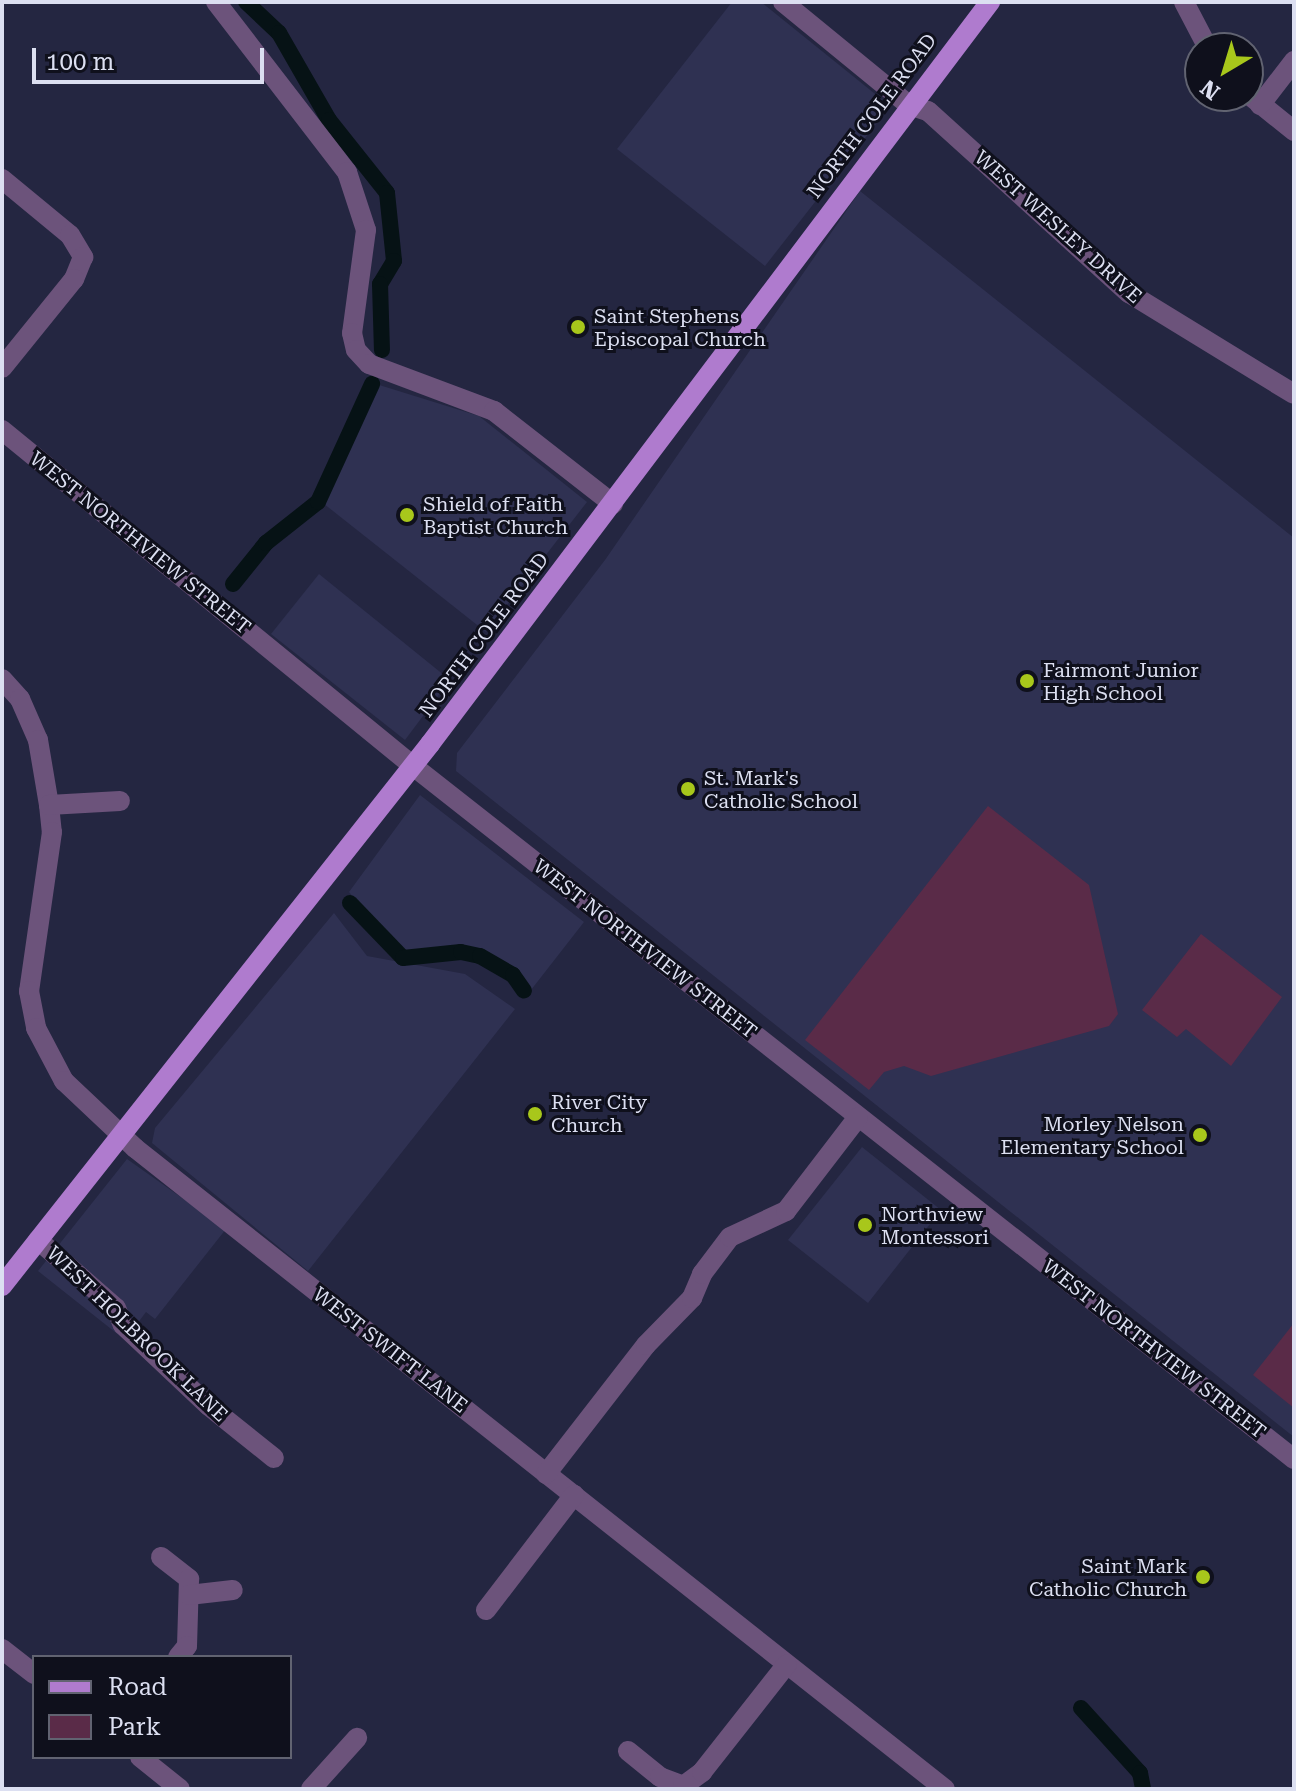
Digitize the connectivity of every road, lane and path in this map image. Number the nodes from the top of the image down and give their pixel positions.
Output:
1 (216, 2) edge
2 (783, 2) edge
3 (990, 2) edge
4 (1184, 2) edge
5 (1200, 32) edge
6 (1294, 61) edge
7 (1264, 90) edge
8 (909, 105) junction
9 (1264, 107) edge
10 (1294, 131) edge
11 (2, 179) edge
12 (2, 368) edge
13 (1294, 394) edge
14 (2, 430) edge
15 (613, 504) junction
16 (2, 679) edge
17 (413, 766) junction
18 (120, 801) dead end
19 (49, 805) junction
20 (858, 1117) junction
21 (121, 1135) junction
22 (38, 1240) junction
23 (2, 1286) edge
24 (274, 1458) dead end
25 (1294, 1459) edge
26 (546, 1474) junction
27 (574, 1495) junction
28 (161, 1557) dead end
29 (233, 1590) dead end
30 (189, 1595) junction
31 (486, 1610) dead end
32 (2, 1649) edge
33 (180, 1655) edge
34 (787, 1664) junction
35 (32, 1672) edge
36 (357, 1738) dead end
37 (628, 1751) dead end
38 (142, 1759) edge
39 (180, 1789) edge
40 (311, 1789) edge
41 (945, 1789) edge

1 - 15 street
2 - 8 street, WEST WESLEY DRIVE
3 - 8 main road, NORTH COLE ROAD
4 - 5 street
6 - 7 street
8 - 13 street, WEST WESLEY DRIVE
8 - 15 main road, NORTH COLE ROAD
9 - 10 street
11 - 12 street
14 - 17 street, WEST NORTHVIEW STREET
15 - 17 main road, NORTH COLE ROAD
16 - 19 street, WEST SWIFT LANE
17 - 20 street, WEST NORTHVIEW STREET
17 - 21 main road, NORTH COLE ROAD
18 - 19 street
19 - 21 street, WEST SWIFT LANE
20 - 25 street, WEST NORTHVIEW STREET
20 - 26 street
21 - 22 main road, NORTH COLE ROAD
21 - 26 street, WEST SWIFT LANE
22 - 23 main road, NORTH COLE ROAD
22 - 24 street, WEST HOLBROOK LANE
26 - 27 street, WEST SWIFT LANE
27 - 31 street
27 - 34 street, WEST SWIFT LANE
28 - 30 street
29 - 30 street
30 - 33 street
32 - 35 street
34 - 37 street
34 - 41 street, WEST SWIFT LANE
36 - 40 street
38 - 39 street

